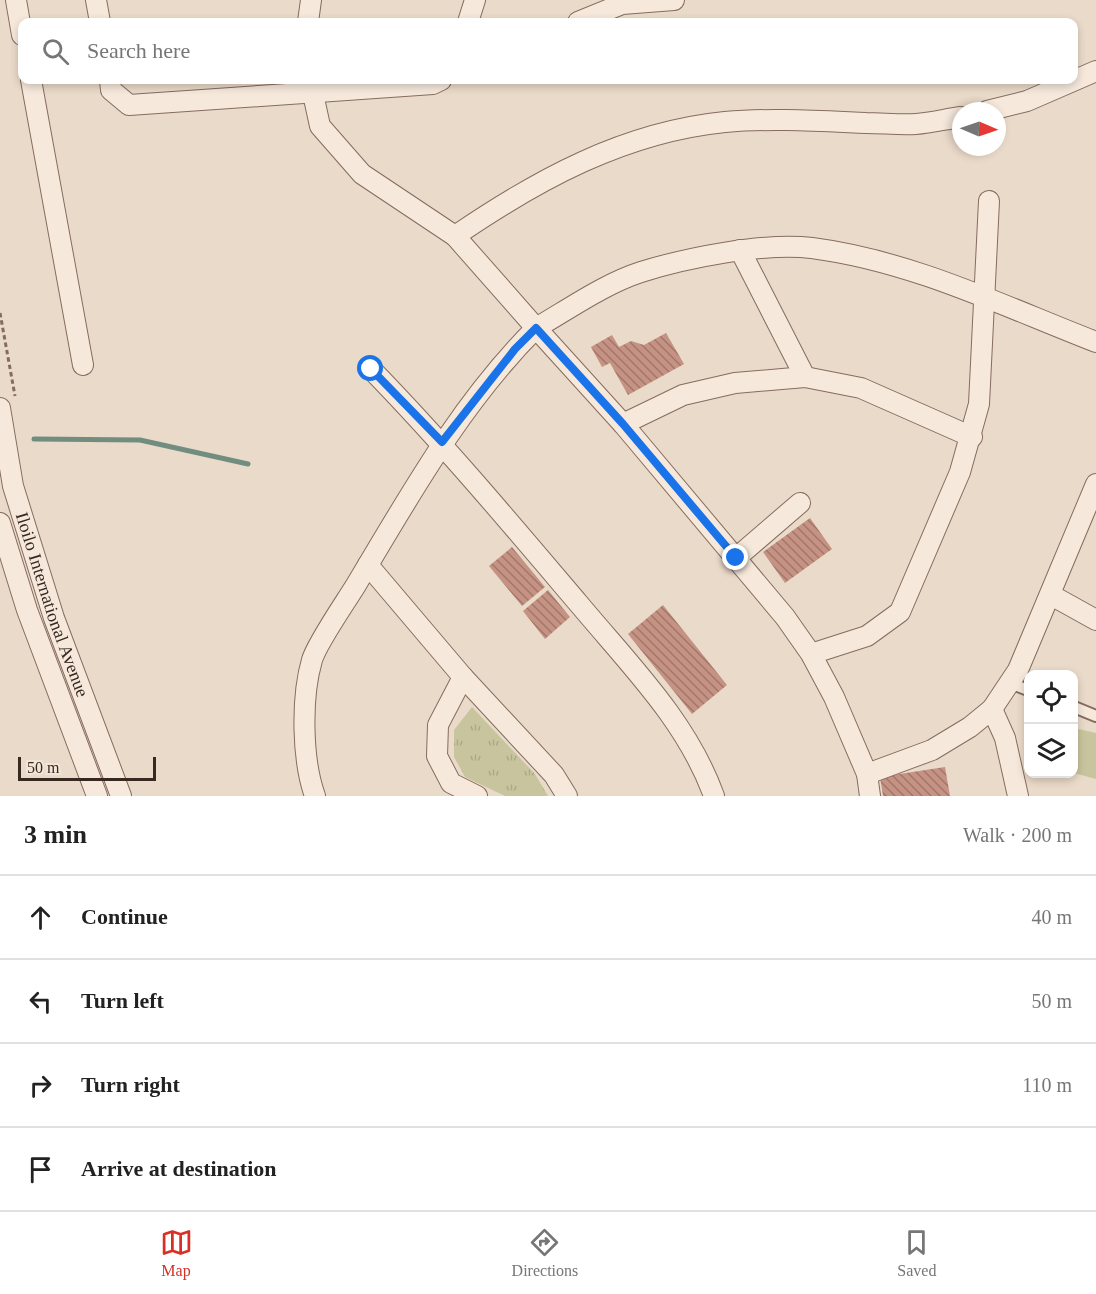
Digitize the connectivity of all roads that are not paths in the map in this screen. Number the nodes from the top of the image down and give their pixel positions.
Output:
1 (16, 0) edge
2 (96, 0) edge
3 (310, 0) edge
4 (475, 0) edge
5 (674, 0) edge
6 (623, 2) edge
7 (19, 18) edge
8 (98, 18) edge
9 (308, 18) edge
10 (469, 18) edge
11 (587, 18) edge
12 (1096, 71) edge
13 (1078, 79) edge
14 (32, 84) edge
15 (110, 84) edge
16 (433, 84) edge
17 (1066, 84) edge
18 (311, 86) edge
19 (1006, 106) edge
20 (952, 118) edge
21 (989, 201) dead end
22 (455, 236) junction
23 (741, 250) junction
24 (982, 296) junction
25 (536, 328) junction
26 (1096, 342) edge
27 (83, 365) dead end
28 (371, 369) dead end
29 (805, 377) junction
30 (8, 402) edge
31 (623, 424) junction
32 (972, 437) junction
33 (442, 442) junction
34 (6, 475) edge
35 (1096, 484) edge
36 (800, 503) dead end
37 (0, 523) edge
38 (736, 558) junction
39 (368, 565) junction
40 (1051, 595) junction
41 (1096, 620) edge
42 (812, 654) junction
43 (463, 677) junction
44 (1010, 683) junction
45 (1024, 688) edge
46 (992, 709) junction
47 (1078, 709) edge
48 (1096, 716) edge
49 (867, 774) junction
50 (97, 796) edge
51 (121, 796) edge
52 (315, 796) edge
53 (477, 796) edge
54 (567, 796) edge
55 (714, 796) edge
56 (870, 796) edge
57 (1018, 796) edge

1 - 7 street
2 - 8 street
3 - 9 street
4 - 10 street
5 - 6 street
6 - 11 street
12 - 13 street
14 - 27 street
15 - 18 street
16 - 18 street
17 - 19 street
18 - 22 street
20 - 22 street
21 - 24 street
22 - 25 street
23 - 24 street
23 - 25 street
23 - 29 street
24 - 26 street
24 - 32 street
25 - 31 street
25 - 33 street
28 - 33 street
29 - 31 street
29 - 32 street
30 - 34 street, Iloilo International Avenue
31 - 38 street
32 - 42 street
33 - 39 street
33 - 55 street
34 - 51 street, Iloilo International Avenue
35 - 40 street
36 - 38 street
37 - 50 street, Iloilo International Avenue
38 - 42 street
39 - 43 street
39 - 52 street
40 - 41 street
40 - 44 street
42 - 49 street
43 - 53 street
43 - 54 street
44 - 45 lane
44 - 46 street
46 - 49 street
46 - 57 street
47 - 48 lane
49 - 56 street

